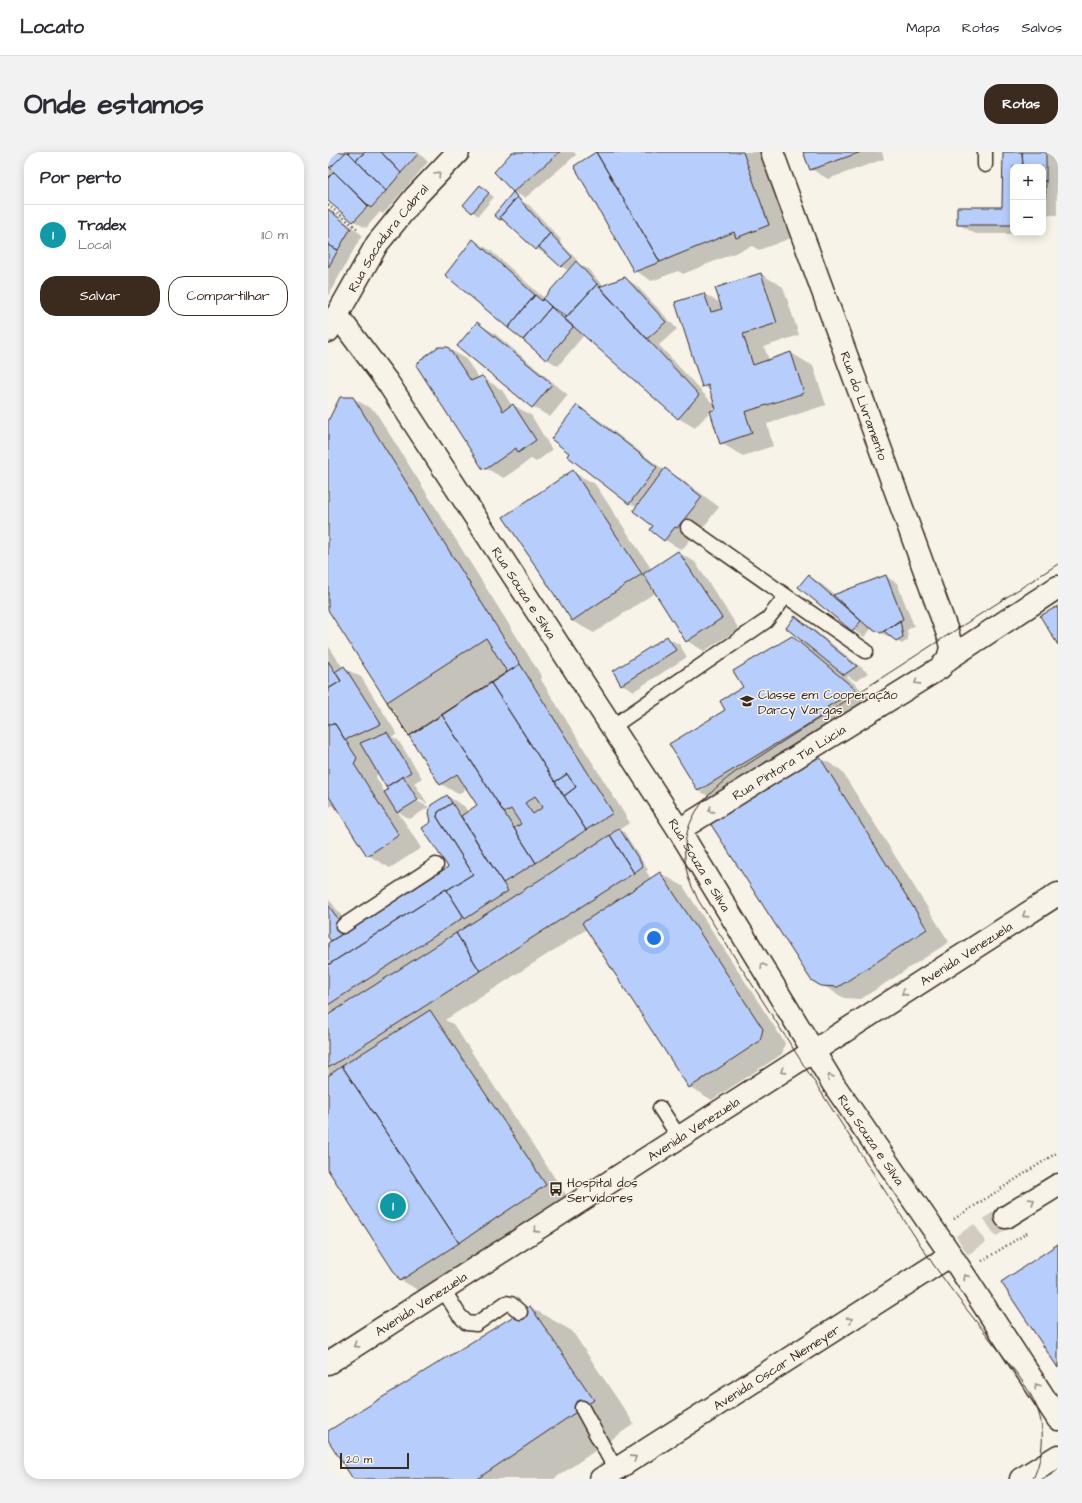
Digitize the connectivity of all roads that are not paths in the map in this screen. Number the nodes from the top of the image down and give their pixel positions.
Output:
1 (458, 152) edge
2 (772, 152) edge
3 (332, 323) edge
4 (688, 527) dead end
5 (1058, 588) edge
6 (786, 596) junction
7 (866, 651) dead end
8 (948, 660) junction
9 (612, 727) junction
10 (679, 830) junction
11 (436, 865) dead end
12 (1058, 894) edge
13 (343, 926) dead end
14 (814, 1051) junction
15 (660, 1108) dead end
16 (680, 1137) junction
17 (1058, 1185) edge
18 (1006, 1217) tunnel mouth
19 (956, 1263) junction
20 (443, 1289) junction
21 (520, 1312) dead end
22 (328, 1363) edge
23 (582, 1408) dead end
24 (1058, 1419) edge
25 (1058, 1456) edge
26 (608, 1474) edge
27 (1021, 1479) edge

3 -> 1 street, Rua Sacadura Cabral
2 - 8 street, Rua do Livramento
3 - 9 street, Rua Souza e Silva
4 - 6 lane
5 - 8 street, Rua Pintora Tia Lúcia
6 - 7 lane
6 - 9 lane
8 -> 10 street, Rua Pintora Tia Lúcia
9 - 10 street, Rua Souza e Silva
14 -> 10 street, Rua Souza e Silva
11 - 13 lane
12 -> 14 street, Avenida Venezuela
14 -> 16 street, Avenida Venezuela
19 -> 14 street, Rua Souza e Silva
15 - 16 lane
16 -> 20 street, Avenida Venezuela
18 -> 17 street
24 -> 19 street, Rua Souza e Silva
26 -> 19 street, Avenida Oscar Niemeyer
20 - 21 lane
20 -> 22 street, Avenida Venezuela
23 - 26 lane
25 - 27 street

